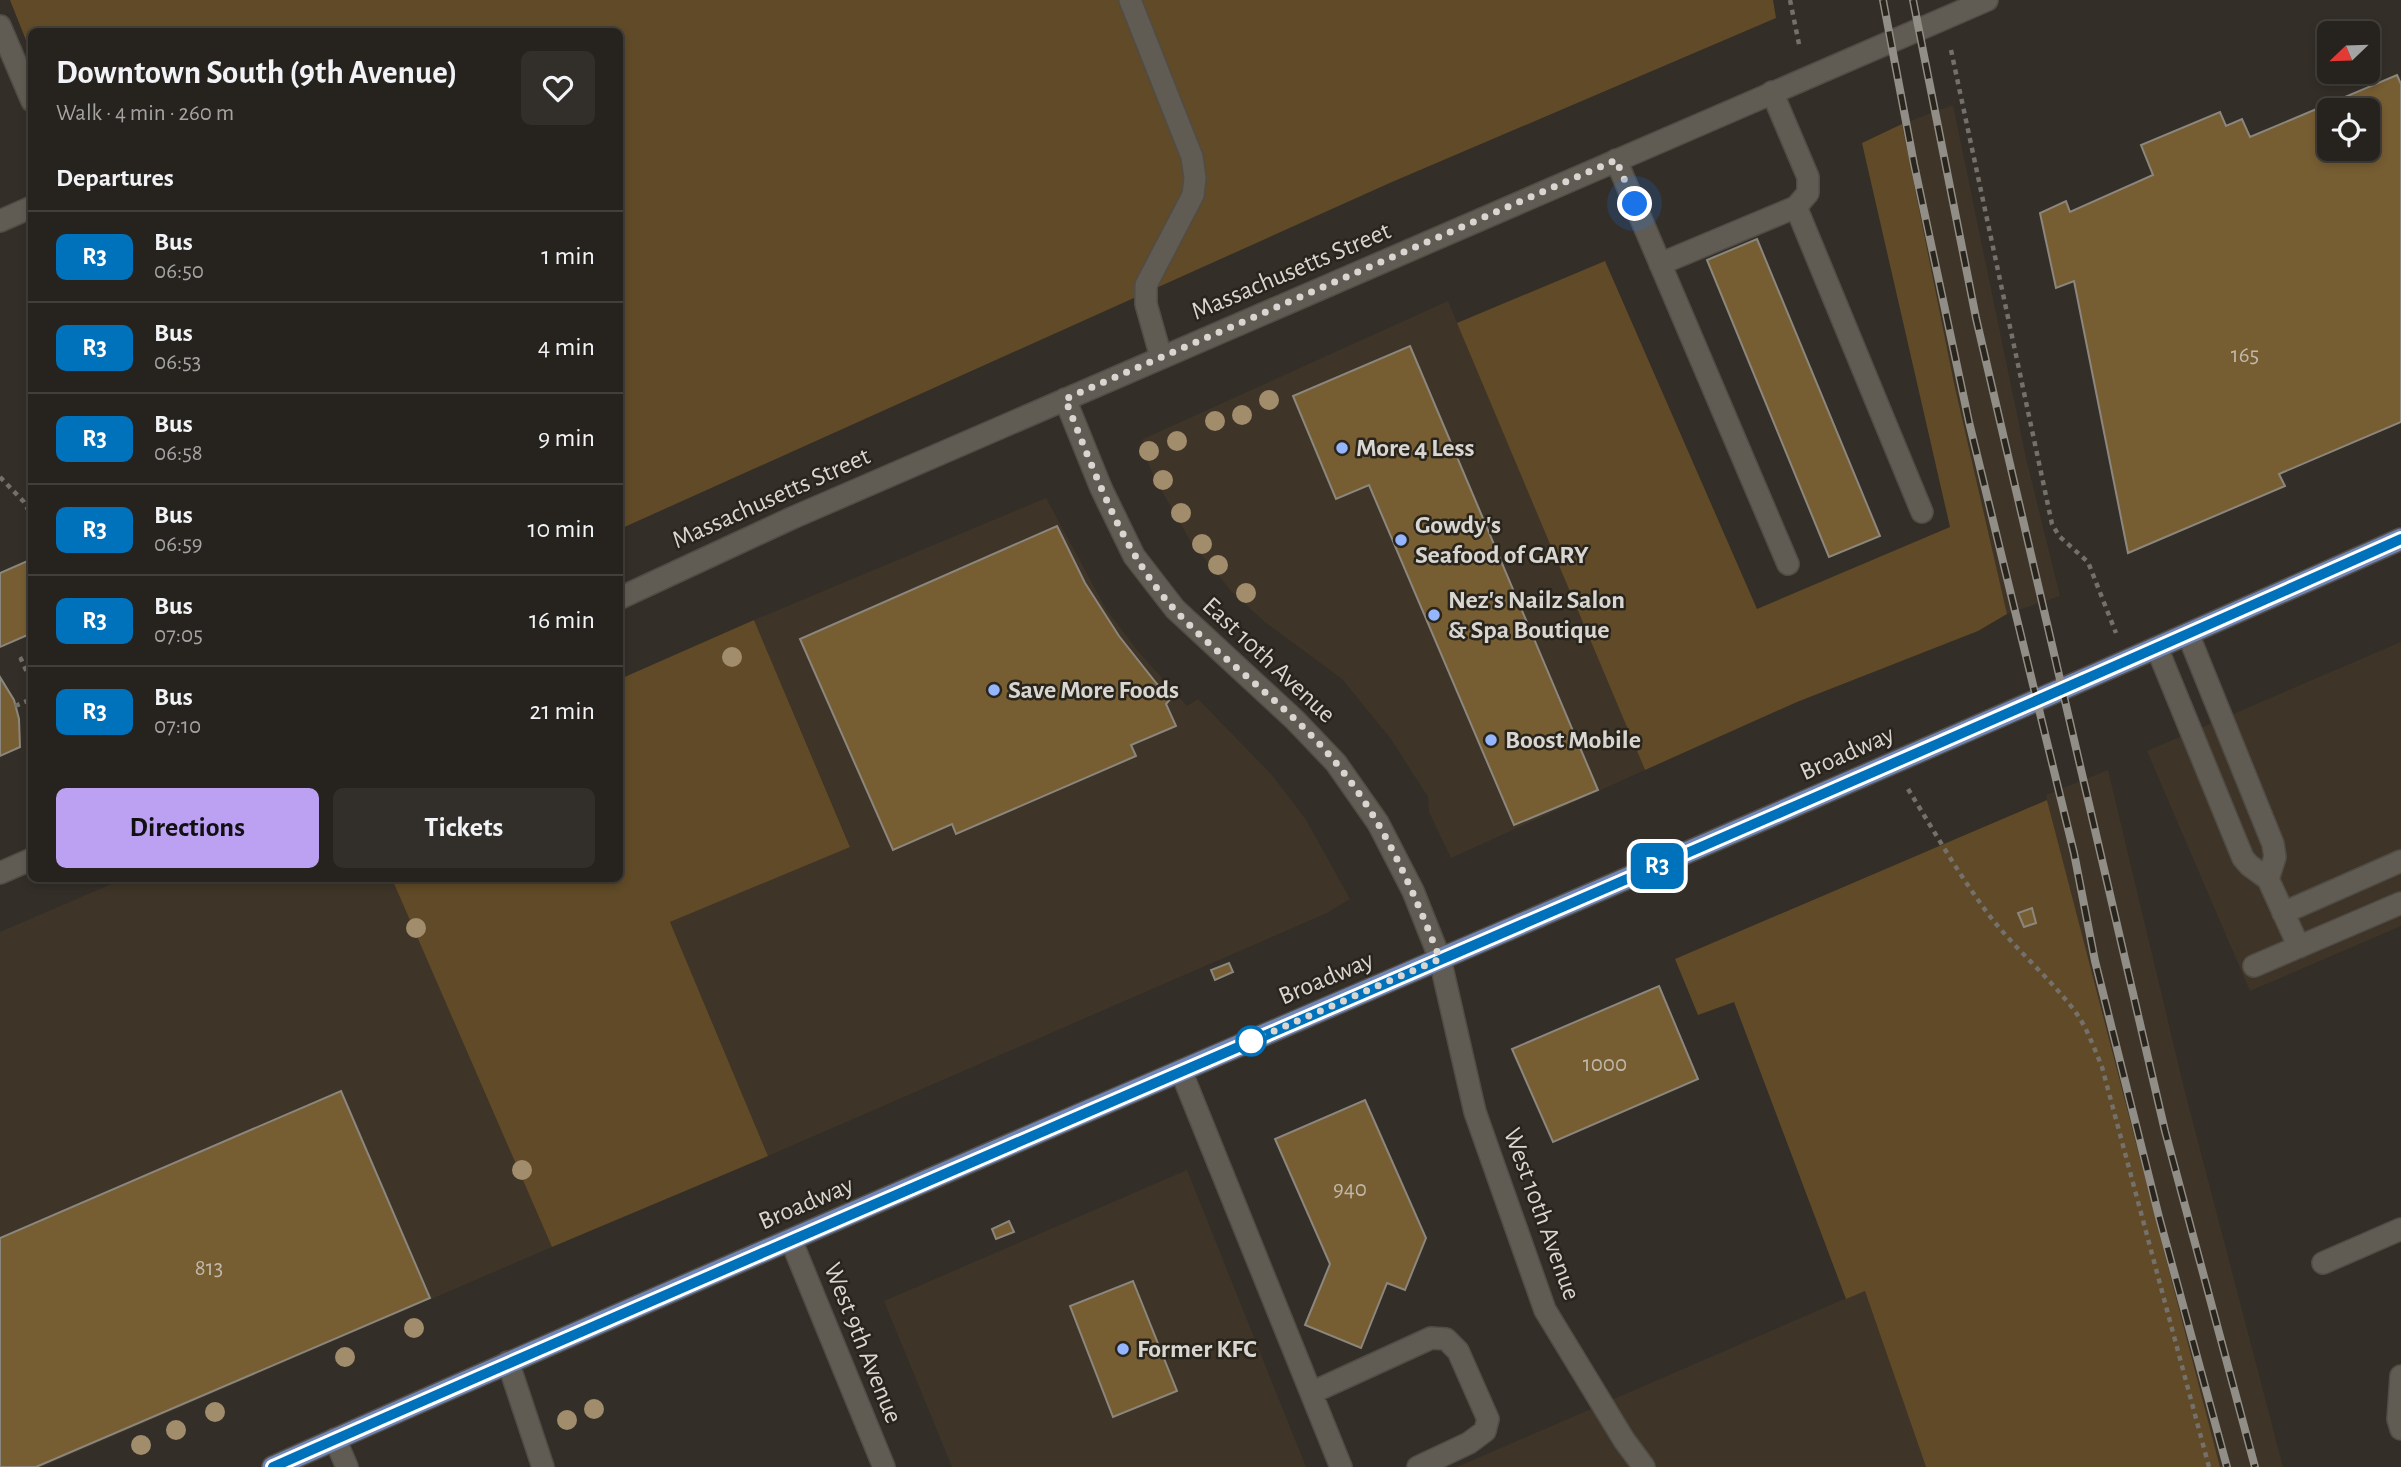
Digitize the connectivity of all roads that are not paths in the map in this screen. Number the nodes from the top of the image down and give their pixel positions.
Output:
1 (1130, 0) edge
2 (1987, 0) edge
3 (0, 26) edge
4 (28, 92) edge
5 (1772, 92) junction
6 (1616, 160) junction
7 (1796, 206) junction
8 (28, 209) edge
9 (0, 221) edge
10 (1660, 264) junction
11 (1161, 357) junction
12 (1065, 399) junction
13 (1923, 512) dead end
14 (2401, 539) edge
15 (1788, 564) dead end
16 (623, 596) edge
17 (2188, 634) junction
18 (2157, 648) junction
19 (28, 861) edge
20 (2401, 861) edge
21 (0, 873) edge
22 (2269, 879) junction
23 (2401, 903) edge
24 (2283, 913) junction
25 (2299, 947) junction
26 (1440, 959) junction
27 (2254, 966) dead end
28 (1181, 1071) junction
29 (2401, 1228) edge
30 (790, 1240) junction
31 (2323, 1263) dead end
32 (508, 1362) junction
33 (2401, 1376) edge
34 (1311, 1393) junction
35 (2401, 1429) edge
36 (335, 1439) junction
37 (273, 1467) edge
38 (347, 1467) edge
39 (543, 1467) edge
40 (884, 1467) edge
41 (1341, 1467) edge
42 (1418, 1467) edge
43 (1644, 1467) edge

1 - 11 street
2 - 5 street, Massachusetts Street
3 - 4 street
5 - 6 street, Massachusetts Street
5 - 7 street
6 - 10 street
6 - 11 street, Massachusetts Street
7 - 10 street
7 - 13 street
8 - 9 street
10 - 15 street
11 - 12 street, Massachusetts Street
12 - 16 street, Massachusetts Street
12 - 26 street, East 10th Avenue
14 - 17 main road, Broadway
17 - 18 main road, Broadway
17 - 22 street
18 - 22 street
18 - 26 main road, Broadway
19 - 21 street
20 - 24 street
22 - 24 street
23 - 25 street
24 - 25 street
25 - 27 street
26 - 28 main road, Broadway
26 - 43 street, West 10th Avenue
28 - 30 main road, Broadway
28 - 34 street
29 - 31 street
30 - 32 main road, Broadway
30 - 40 street, West 9th Avenue
32 - 36 main road, Broadway
32 - 39 street
33 - 35 street
34 - 41 street
34 - 42 street
36 - 37 main road, Broadway
36 - 38 street

